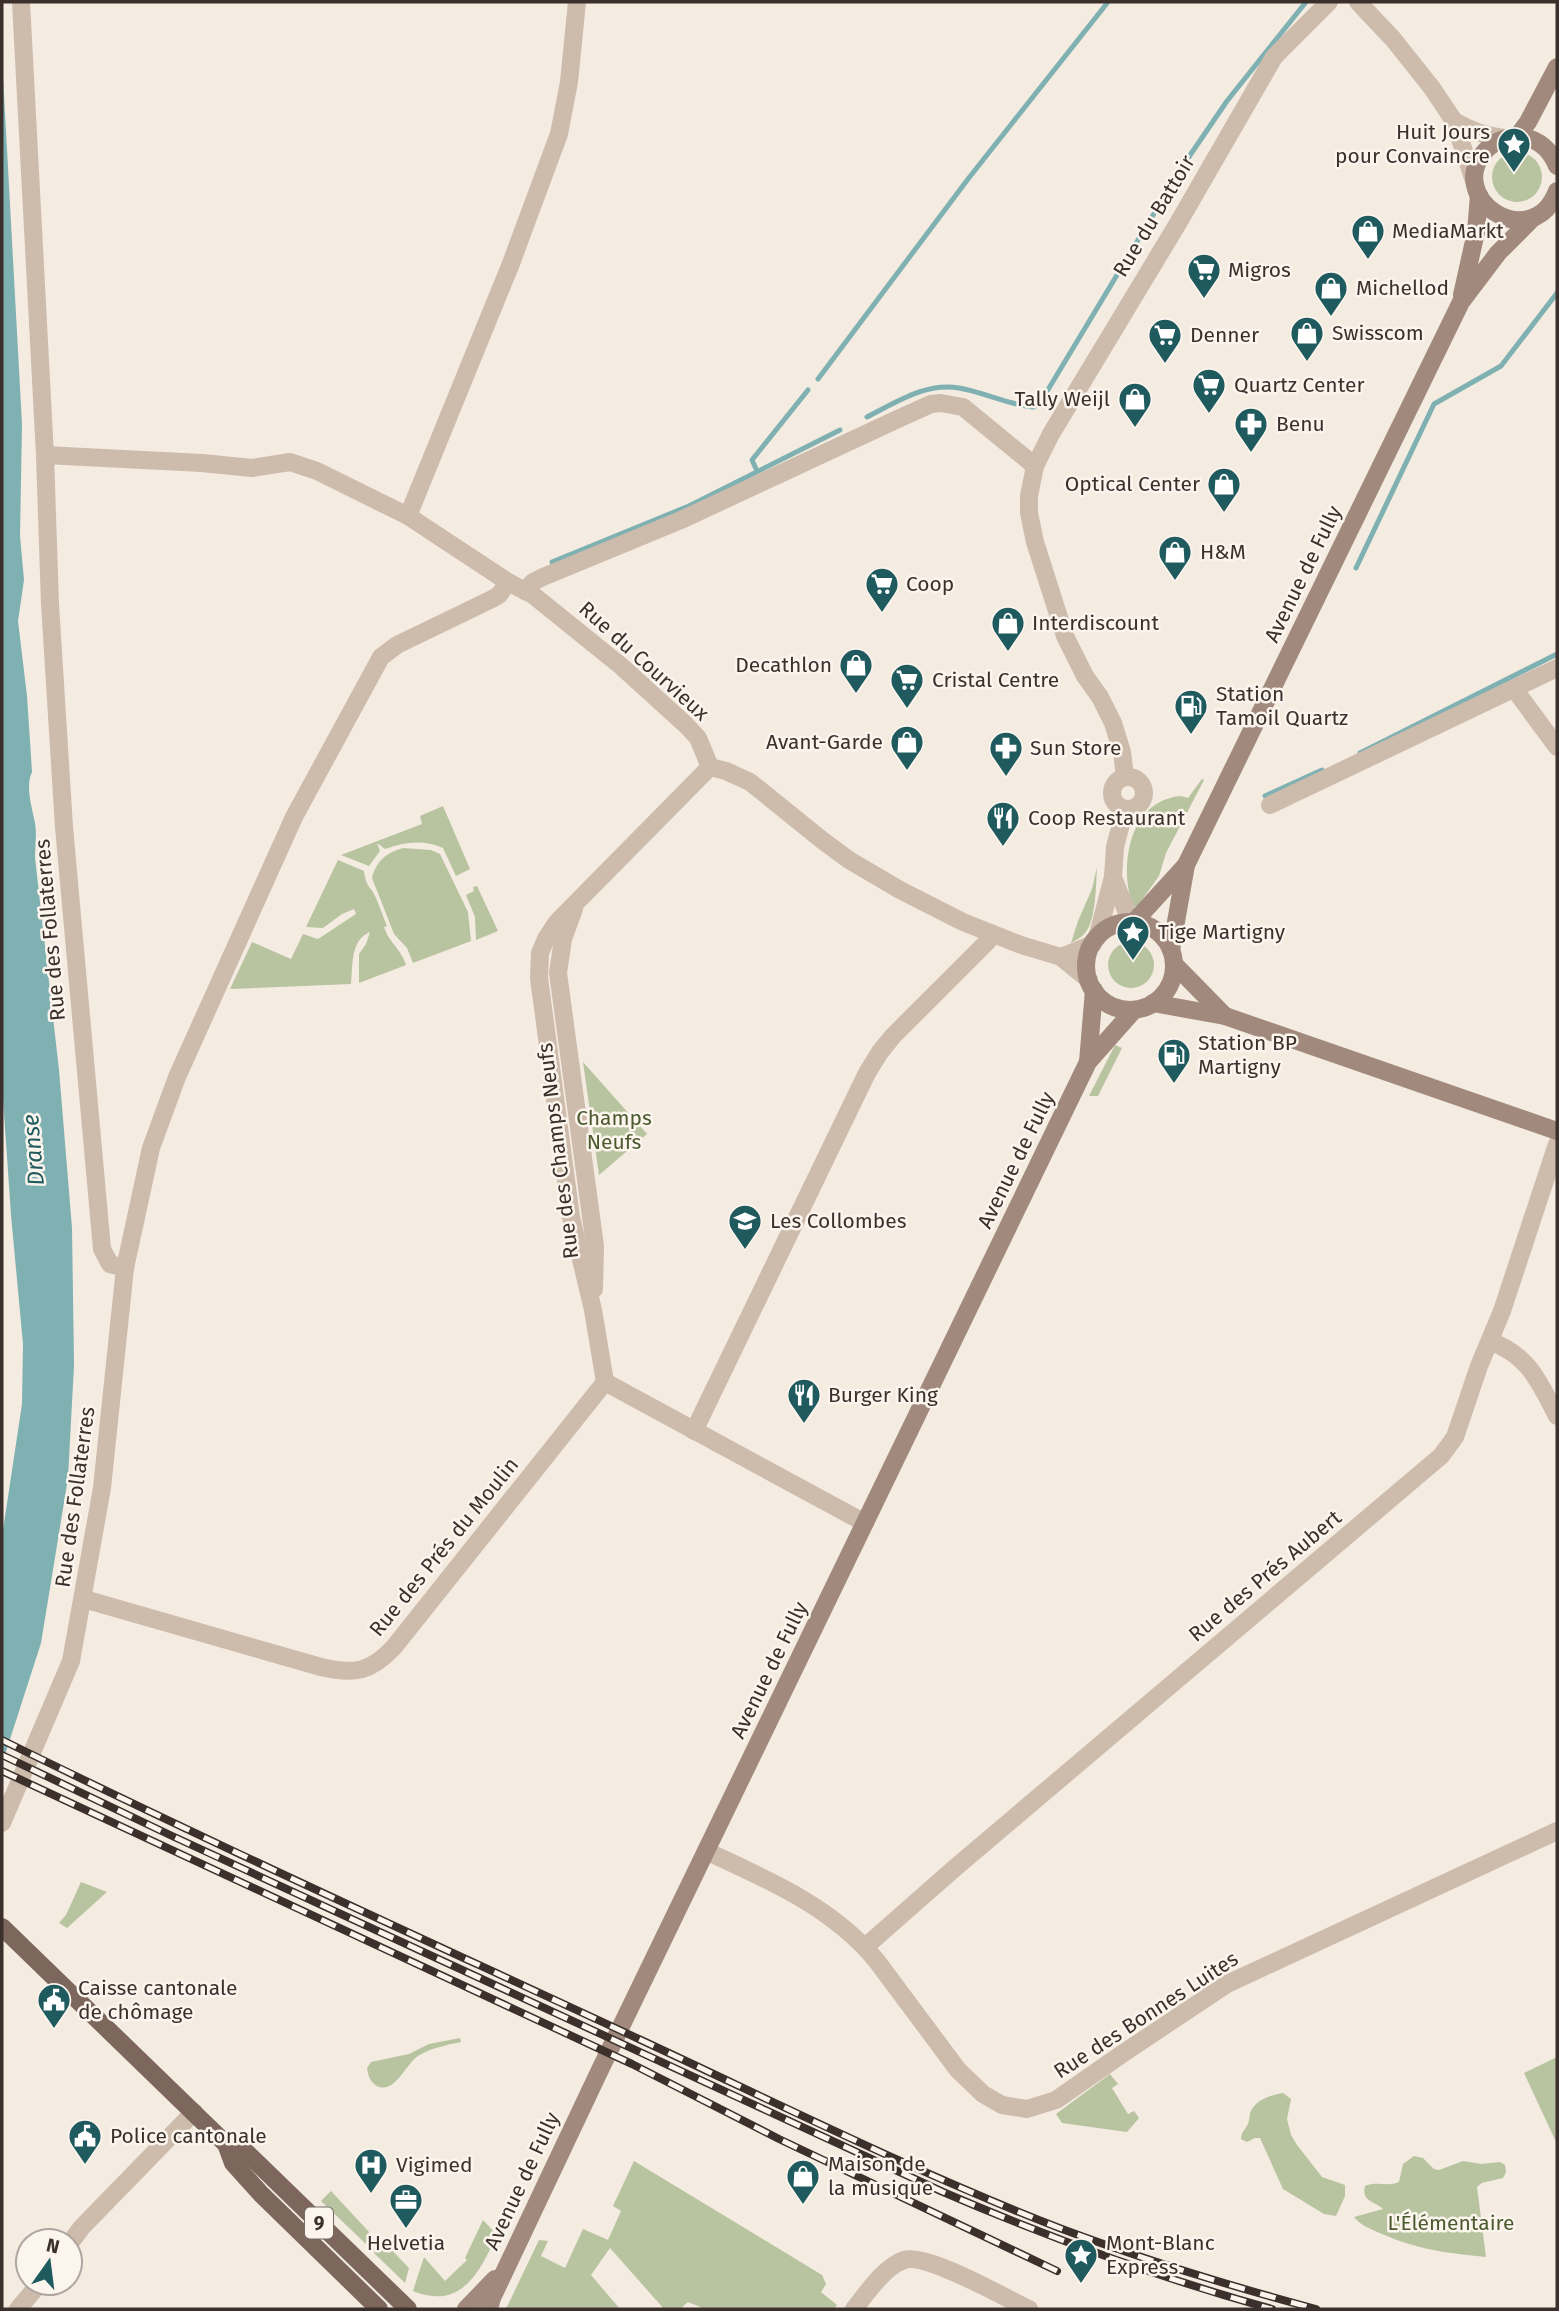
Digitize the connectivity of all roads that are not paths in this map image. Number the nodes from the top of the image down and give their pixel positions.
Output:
1 (21, 2) edge
2 (577, 2) edge
3 (1329, 2) edge
4 (1358, 2) edge
5 (1557, 67) edge
6 (1454, 121) junction
7 (1511, 138) junction
8 (1557, 155) edge
9 (1557, 166) edge
10 (1477, 190) junction
11 (1557, 191) edge
12 (1534, 217) junction
13 (1461, 302) junction
14 (46, 455) junction
15 (1035, 466) junction
16 (408, 516) junction
17 (508, 582) junction
18 (526, 591) junction
19 (1557, 668) edge
20 (1515, 690) junction
21 (1557, 747) edge
22 (710, 768) junction
23 (1270, 805) dead end
24 (1186, 866) junction
25 (1113, 877) junction
26 (1132, 923) junction
27 (992, 934) junction
28 (1095, 941) junction
29 (1061, 957) junction
30 (1172, 957) junction
31 (1091, 985) junction
32 (1153, 1003) junction
33 (1134, 1010) junction
34 (1225, 1016) junction
35 (1088, 1062) junction
36 (1557, 1131) edge
37 (1557, 1144) edge
38 (125, 1268) junction
39 (1490, 1341) junction
40 (605, 1382) junction
41 (1557, 1416) edge
42 (694, 1432) junction
43 (865, 1523) junction
44 (84, 1599) junction
45 (2, 1823) edge
46 (1557, 1831) edge
47 (706, 1851) junction
48 (2, 1927) edge
49 (865, 1947) junction
50 (194, 2112) junction
51 (226, 2144) junction
52 (82, 2227) edge
53 (507, 2267) junction
54 (487, 2306) edge
55 (379, 2309) edge
56 (408, 2309) edge
57 (466, 2309) edge
58 (854, 2309) edge
59 (1029, 2309) edge

1 - 14 street, Rue des Follaterres
2 - 16 street
3 - 15 street, Rue du Battoir
4 - 6 street
5 - 7 main road
6 - 7 street
6 - 10 street
7 - 9 main road
7 - 10 main road, Avenue de Fully
8 - 9 main road
10 - 12 main road
10 - 13 main road, Avenue de Fully
11 - 12 main road, Avenue de Fully
12 - 13 main road, Avenue de Fully
13 - 24 main road, Avenue de Fully
14 - 16 street, Rue du Courvieux
14 - 38 street, Rue des Follaterres
15 - 18 street
15 - 25 street, Rue du Battoir
16 - 17 street, Rue du Courvieux
17 - 18 street, Rue du Courvieux
17 - 38 street
18 - 22 street, Rue du Courvieux
19 - 20 street
20 - 21 street
20 - 23 street
22 - 27 street
22 - 40 street, Rue des Champs Neufs
24 - 26 main road, Avenue de Fully
24 - 30 main road, Avenue de Fully
25 - 26 street
25 - 28 street
26 - 28 main road
26 - 30 main road
27 - 29 street
27 - 42 street
28 - 29 street
28 - 31 main road
29 - 31 street
30 - 32 main road
30 - 34 main road
31 - 33 main road
31 - 35 main road, Avenue de Fully
32 - 33 main road
32 - 34 main road
33 - 35 main road, Avenue de Fully
34 - 36 main road
35 - 43 main road, Avenue de Fully
37 - 39 street, Rue des Prés Aubert
38 - 44 street, Rue des Follaterres
39 - 41 street
39 - 49 street, Rue des Prés Aubert
40 - 42 street
40 - 44 street, Rue des Prés du Moulin
42 - 43 street
43 - 47 main road, Avenue de Fully
44 - 45 street, Rue des Follaterres
46 - 49 street, Rue des Bonnes Luites
47 - 49 street, Rue des Bonnes Luites
47 - 53 main road, Avenue de Fully
48 - 50 main road, 9
50 - 51 main road, 9
50 - 52 street
51 - 55 main road, 9
51 - 56 main road, 9
53 - 54 main road, Avenue de Fully
53 - 57 main road
58 - 59 street

